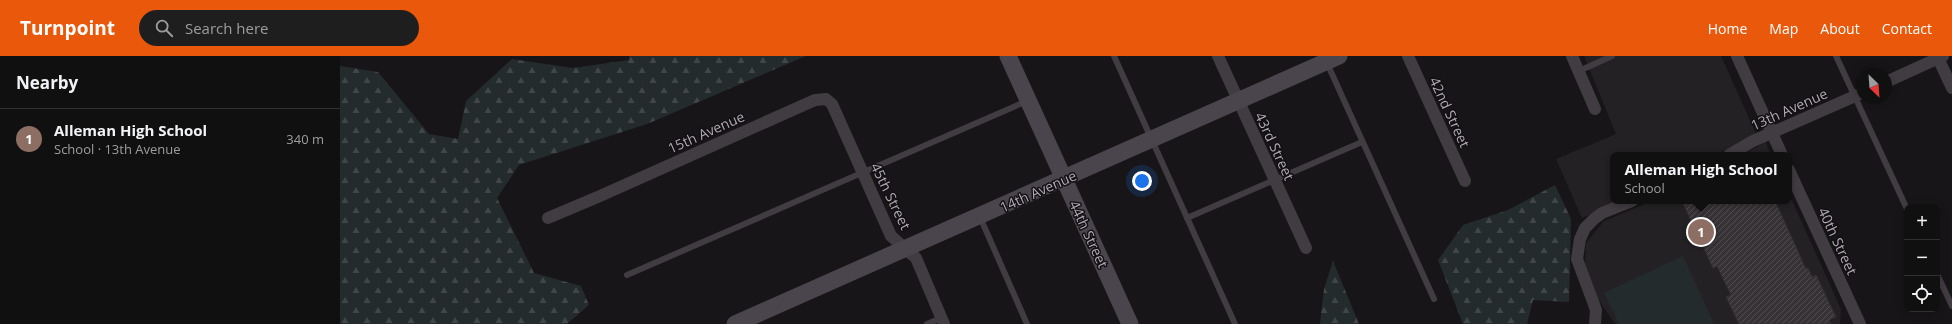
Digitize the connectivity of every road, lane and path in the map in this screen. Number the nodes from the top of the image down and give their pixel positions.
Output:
1 (1008, 56) edge
2 (1114, 56) edge
3 (1218, 56) edge
4 (1408, 56) edge
5 (1572, 56) edge
6 (1612, 56) edge
7 (1737, 56) edge
8 (1836, 56) edge
9 (1939, 57) edge
10 (1330, 58) edge
11 (1578, 71) junction
12 (1892, 79) edge
13 (1952, 88) edge
14 (1856, 91) edge
15 (1856, 95) edge
16 (826, 99) joint
17 (1028, 101) junction
18 (1239, 102) junction
19 (1862, 104) edge
20 (1596, 109) dead end
21 (1772, 133) junction
22 (1152, 139) junction
23 (1362, 142) junction
24 (1735, 152) edge
25 (1781, 152) edge
26 (862, 173) junction
27 (1792, 177) edge
28 (1064, 180) junction
29 (1274, 180) junction
30 (1465, 181) dead end
31 (1624, 204) edge
32 (1904, 204) edge
33 (980, 217) junction
34 (548, 218) dead end
35 (1187, 218) junction
36 (1306, 248) dead end
37 (904, 249) junction
38 (627, 275) dead end
39 (1938, 276) edge
40 (1434, 299) dead end
41 (1952, 306) edge
42 (942, 321) edge
43 (735, 324) edge
44 (927, 324) edge
45 (1027, 324) edge
46 (1130, 324) edge
47 (1234, 324) edge
48 (1595, 324) edge
49 (1860, 324) edge

1 - 17 street, 44th Street
2 - 22 lane
3 - 18 street, 43rd Street
4 - 30 street, 42nd Street
5 - 11 street
6 - 11 lane
7 - 21 street
8 - 14 lane
9 - 12 street
9 - 13 street
10 - 18 street, 14th Avenue
10 - 23 lane
11 - 20 street
15 - 21 street, 13th Avenue
16 - 26 street, 45th Street
16 - 34 street, 15th Avenue
17 - 26 lane
17 - 28 street, 44th Street
18 - 22 street, 14th Avenue
18 - 29 street, 43rd Street
19 - 32 lane
21 - 24 street, 13th Avenue
21 - 25 street
22 - 28 street, 14th Avenue
22 - 35 lane
23 - 29 lane
23 - 40 lane
26 - 37 street, 45th Street
26 - 38 lane
27 - 49 street, 40th Street
28 - 33 street, 14th Avenue
28 - 46 street, 44th Street
29 - 35 lane
29 - 36 street, 43rd Street
31 - 48 street
33 - 37 street, 14th Avenue
33 - 45 lane
35 - 47 lane
37 - 42 street, 45th Street
37 - 43 street, 14th Avenue
39 - 41 lane
42 - 44 lane

